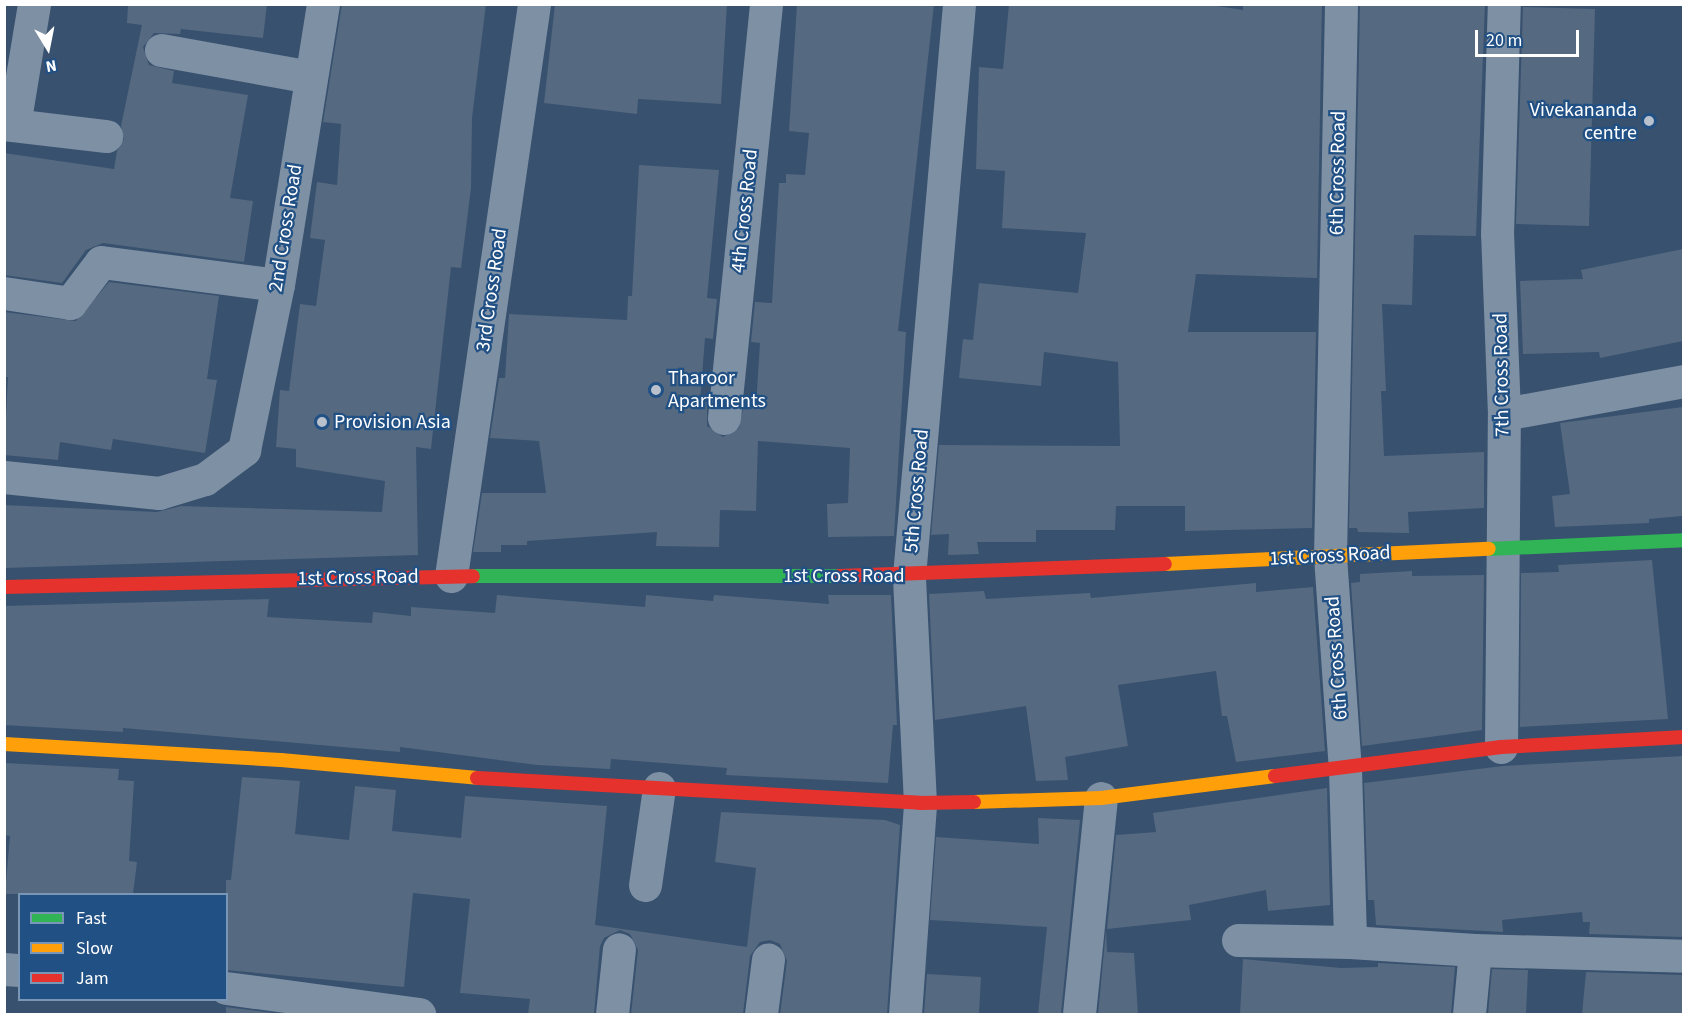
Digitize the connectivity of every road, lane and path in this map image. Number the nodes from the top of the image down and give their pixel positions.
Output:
1 (34, 4) edge
2 (323, 4) edge
3 (534, 4) edge
4 (765, 4) edge
5 (959, 4) edge
6 (1341, 4) edge
7 (1504, 4) edge
8 (161, 50) dead end
9 (311, 77) junction
10 (9, 125) edge
11 (106, 136) dead end
12 (278, 285) junction
13 (4, 294) edge
14 (1683, 381) edge
15 (1504, 414) junction
16 (724, 418) dead end
17 (4, 477) edge
18 (1683, 540) edge
19 (1502, 549) junction
20 (1330, 556) junction
21 (451, 576) junction
22 (909, 576) junction
23 (4, 587) edge
24 (1683, 736) edge
25 (4, 744) edge
26 (1501, 747) junction
27 (1345, 769) junction
28 (659, 788) junction
29 (1101, 798) junction
30 (920, 803) junction
31 (645, 885) dead end
32 (1238, 940) dead end
33 (1350, 942) junction
34 (619, 949) dead end
35 (1475, 950) junction
36 (1683, 956) edge
37 (768, 959) dead end
38 (228, 989) edge
39 (265, 1003) edge
40 (418, 1014) edge
41 (612, 1014) edge
42 (761, 1014) edge
43 (905, 1014) edge
44 (1078, 1014) edge
45 (1469, 1014) edge

1 - 10 street
2 - 9 street, 2nd Cross Road
3 - 21 street, 3rd Cross Road
4 - 16 street, 4th Cross Road
5 - 22 street, 5th Cross Road
6 - 20 street, 6th Cross Road
7 - 15 street, 7th Cross Road
8 - 9 street
9 - 12 street, 2nd Cross Road
10 - 11 street
12 - 13 street
12 - 17 street, 2nd Cross Road
14 - 15 street
15 - 19 street, 7th Cross Road
18 - 19 street, 1st Cross Road
19 - 20 street, 1st Cross Road
19 - 26 street, 7th Cross Road
20 - 22 street, 1st Cross Road
20 - 27 street, 6th Cross Road
21 - 22 street, 1st Cross Road
21 - 23 street, 1st Cross Road
22 - 30 street, 5th Cross Road
24 - 26 street
25 - 28 street
26 - 27 street
27 - 29 street
27 - 33 street, 6th Cross Road
28 - 30 street
28 - 31 street
29 - 30 street
29 - 44 street
30 - 43 street, 5th Cross Road
32 - 33 street
33 - 35 street
34 - 41 street
35 - 36 street
35 - 45 street
37 - 42 street
38 - 39 street
39 - 40 street

